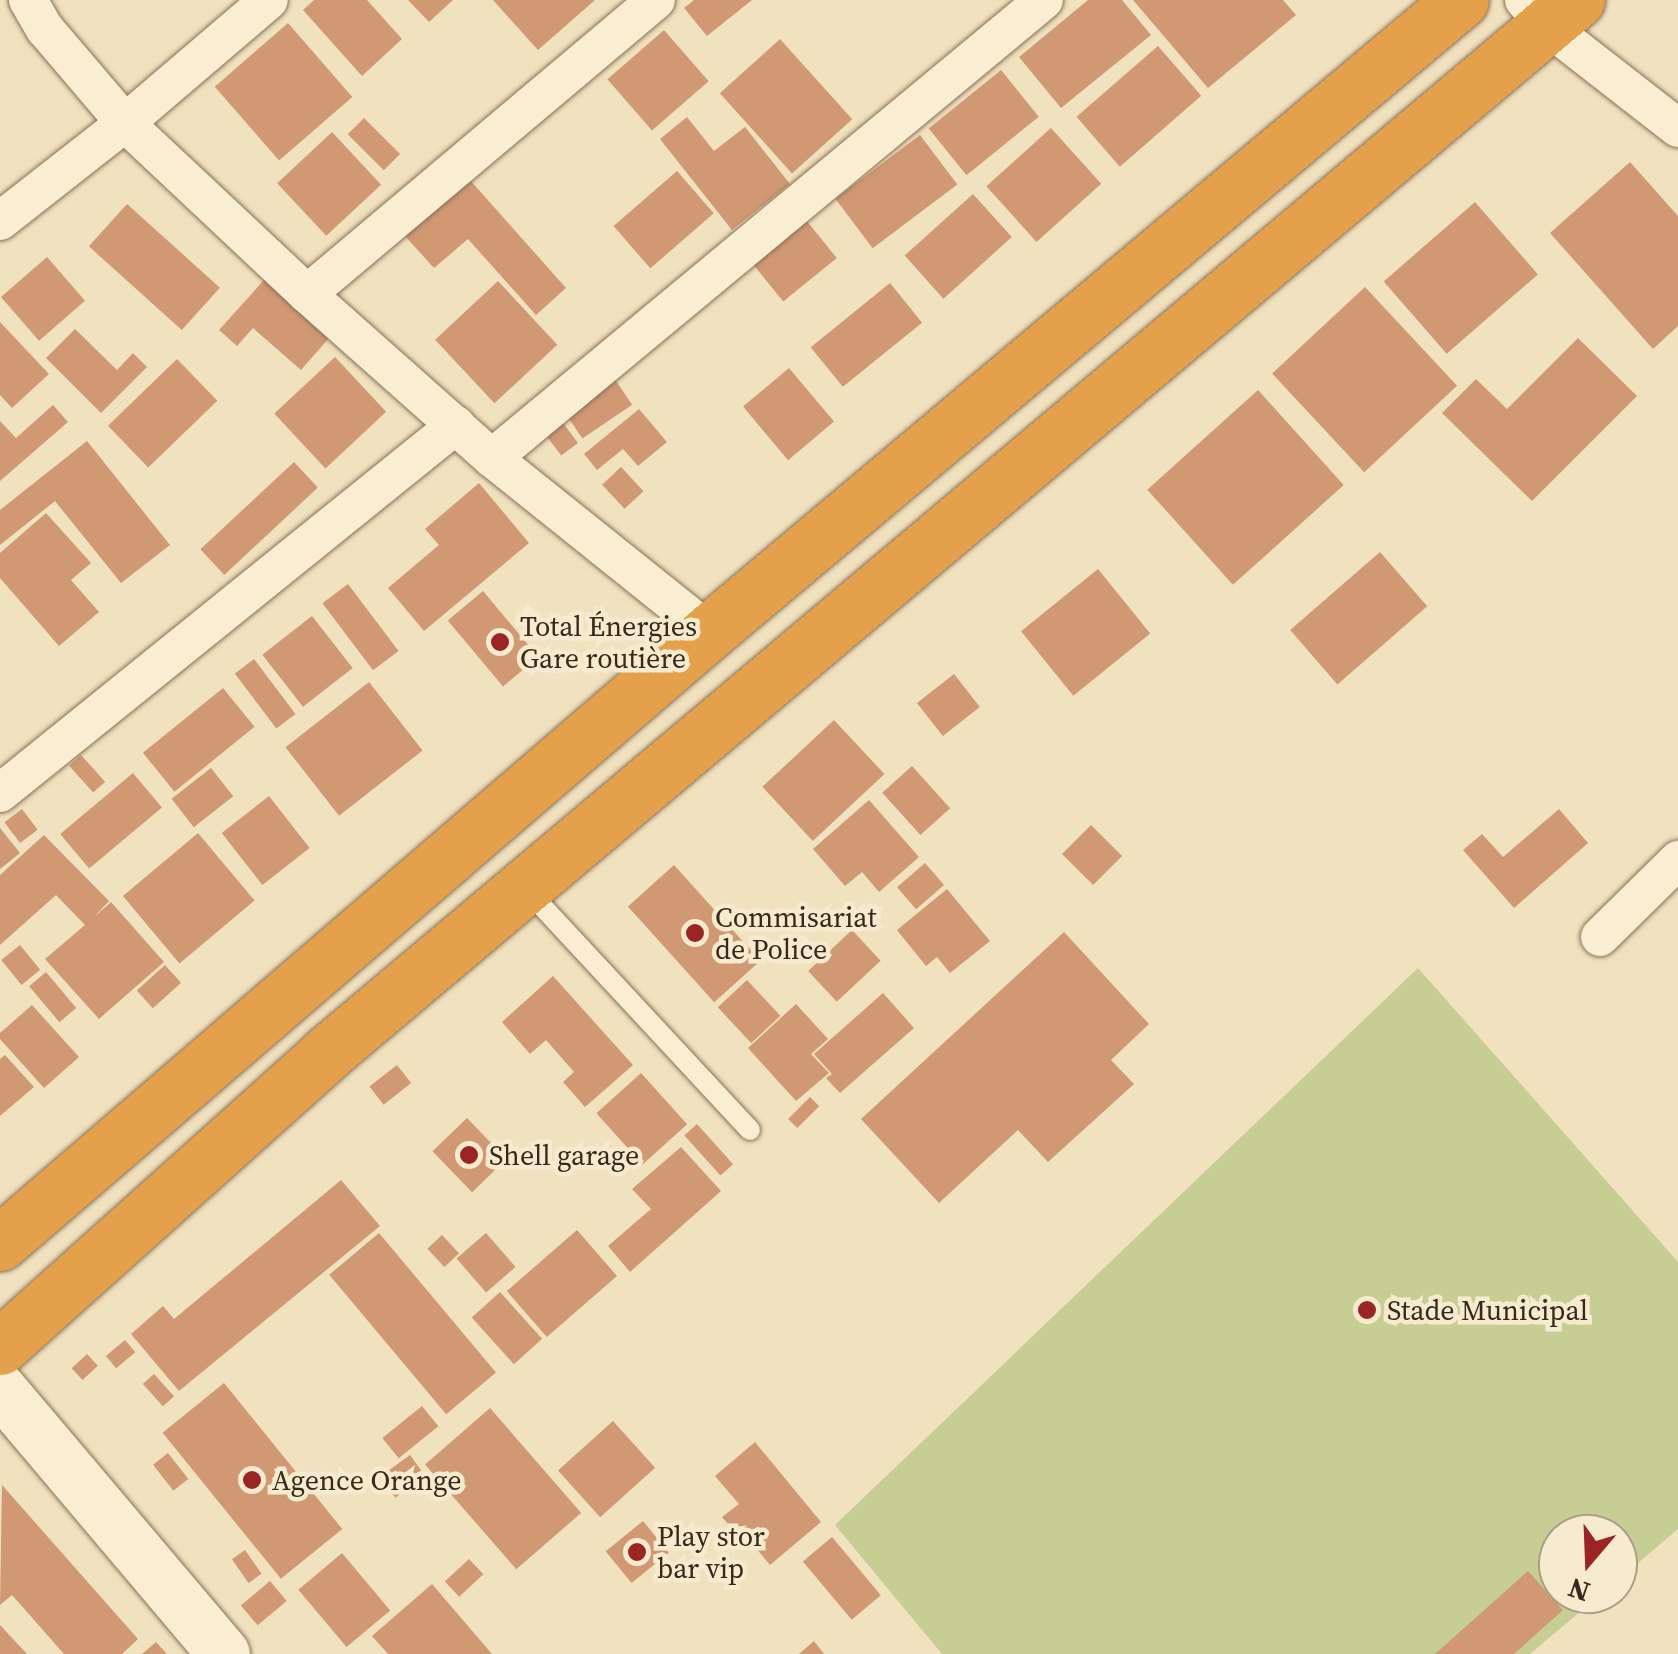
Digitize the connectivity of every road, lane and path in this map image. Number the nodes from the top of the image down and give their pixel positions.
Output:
1 (28, 0) edge
2 (269, 0) edge
3 (656, 0) edge
4 (1044, 0) edge
5 (1461, 0) edge
6 (1550, 9) edge
7 (125, 124) junction
8 (1678, 128) edge
9 (0, 221) edge
10 (307, 294) junction
11 (456, 426) junction
12 (492, 458) junction
13 (709, 632) junction
14 (584, 740) junction
15 (0, 793) edge
16 (636, 795) junction
17 (1678, 860) edge
18 (525, 888) junction
19 (1600, 937) dead end
20 (750, 1130) dead end
21 (0, 1243) edge
22 (0, 1347) edge
23 (0, 1389) edge
24 (224, 1654) edge

1 - 7 street
2 - 7 street
3 - 10 street
4 - 12 street
5 - 13 highway
6 - 8 street
6 - 16 highway
7 - 9 street
7 - 10 street
10 - 11 street
11 - 12 street
11 - 15 street
12 - 13 street
13 - 14 highway
14 - 16 highway
14 - 21 highway
16 - 18 highway
17 - 19 street
18 - 20 lane
18 - 22 highway
23 - 24 street

